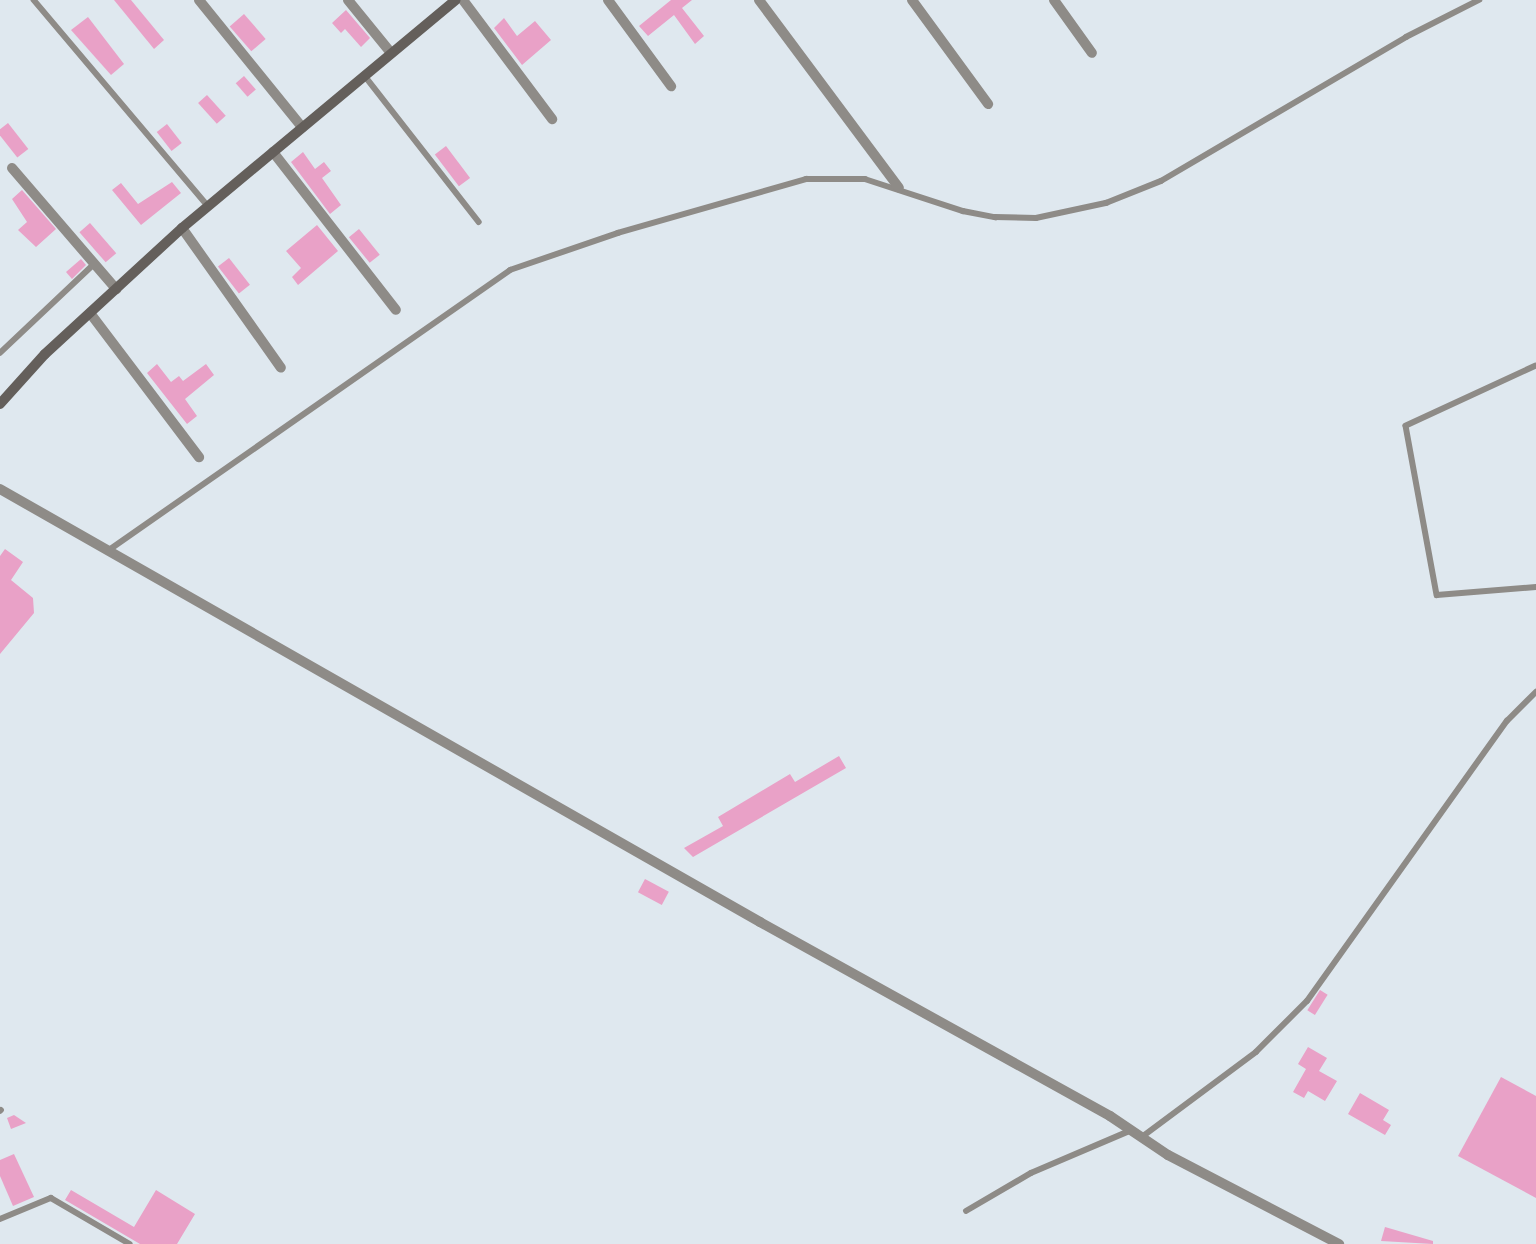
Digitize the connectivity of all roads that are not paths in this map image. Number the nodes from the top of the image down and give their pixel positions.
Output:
1 (34, 0) edge
2 (199, 0) edge
3 (348, 0) edge
4 (456, 0) edge
5 (463, 0) edge
6 (608, 0) edge
7 (759, 0) edge
8 (912, 0) edge
9 (1054, 0) edge
10 (1479, 0) edge
11 (391, 53) junction
12 (1092, 53) dead end
13 (365, 76) junction
14 (671, 86) dead end
15 (988, 104) dead end
16 (552, 119) dead end
17 (302, 127) junction
18 (273, 152) junction
19 (12, 168) dead end
20 (899, 188) junction
21 (208, 206) junction
22 (479, 222) dead end
23 (182, 228) junction
24 (94, 264) junction
25 (116, 289) junction
26 (396, 310) dead end
27 (90, 313) junction
28 (0, 353) edge
29 (1536, 366) edge
30 (281, 368) dead end
31 (0, 404) edge
32 (199, 457) dead end
33 (0, 489) edge
34 (109, 550) junction
35 (1536, 587) edge
36 (1536, 692) edge
37 (1132, 1130) junction
38 (1142, 1137) junction
39 (966, 1211) dead end
40 (0, 1219) edge
41 (130, 1244) edge
42 (1338, 1244) edge

1 - 21 lane
2 - 17 street
3 - 11 street
4 - 11 street
5 - 16 street
6 - 14 street
7 - 20 street
8 - 15 street
9 - 12 street
10 - 20 lane
11 - 13 street
13 - 17 street
13 - 22 lane
17 - 18 street
18 - 21 street
18 - 26 street
19 - 24 street
20 - 34 lane
21 - 23 street
23 - 25 street
23 - 30 street
24 - 25 street
24 - 28 lane
25 - 27 street
27 - 31 street
27 - 32 street
29 - 35 lane
33 - 34 street
34 - 37 street
36 - 38 lane
37 - 38 street
37 - 39 lane
38 - 42 street
40 - 41 lane

